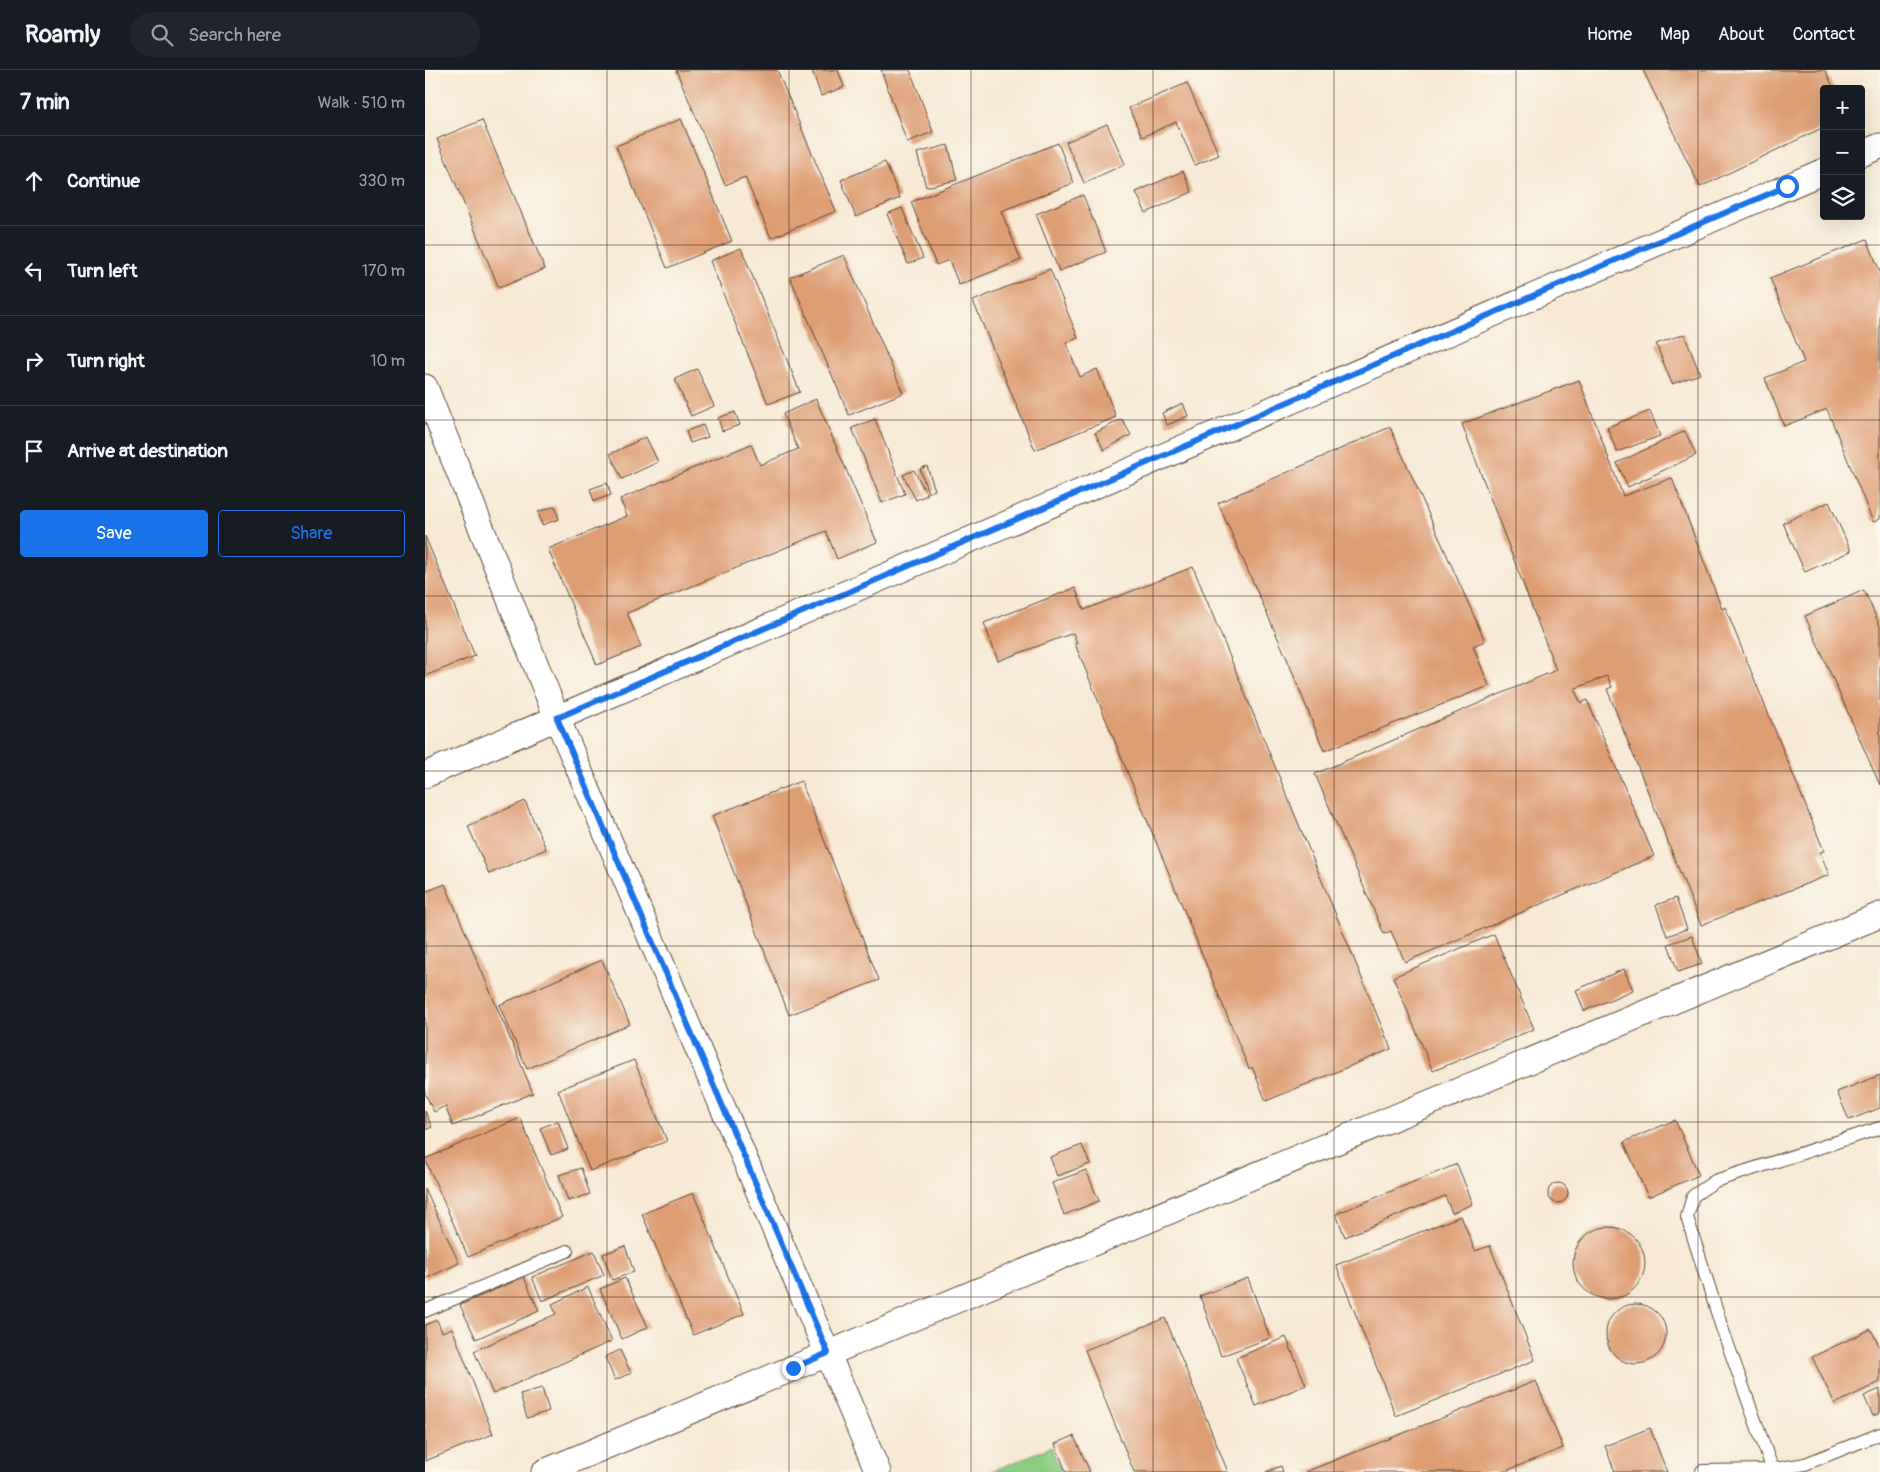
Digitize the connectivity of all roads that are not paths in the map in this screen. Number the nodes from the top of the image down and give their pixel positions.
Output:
1 (1880, 146) edge
2 (1865, 152) edge
3 (1820, 173) edge
4 (425, 387) edge
5 (557, 718) junction
6 (425, 775) edge
7 (1880, 915) edge
8 (1880, 1128) edge
9 (567, 1251) dead end
10 (425, 1311) edge
11 (828, 1353) junction
12 (1880, 1434) edge
13 (1702, 1471) edge
14 (1768, 1471) edge
15 (544, 1472) edge
16 (878, 1472) edge

1 - 2 street
3 - 5 street
4 - 5 street
5 - 6 street
5 - 11 street
7 - 11 street
8 - 14 lane
9 - 10 lane
11 - 15 street
11 - 16 street
12 - 14 lane
13 - 14 lane

